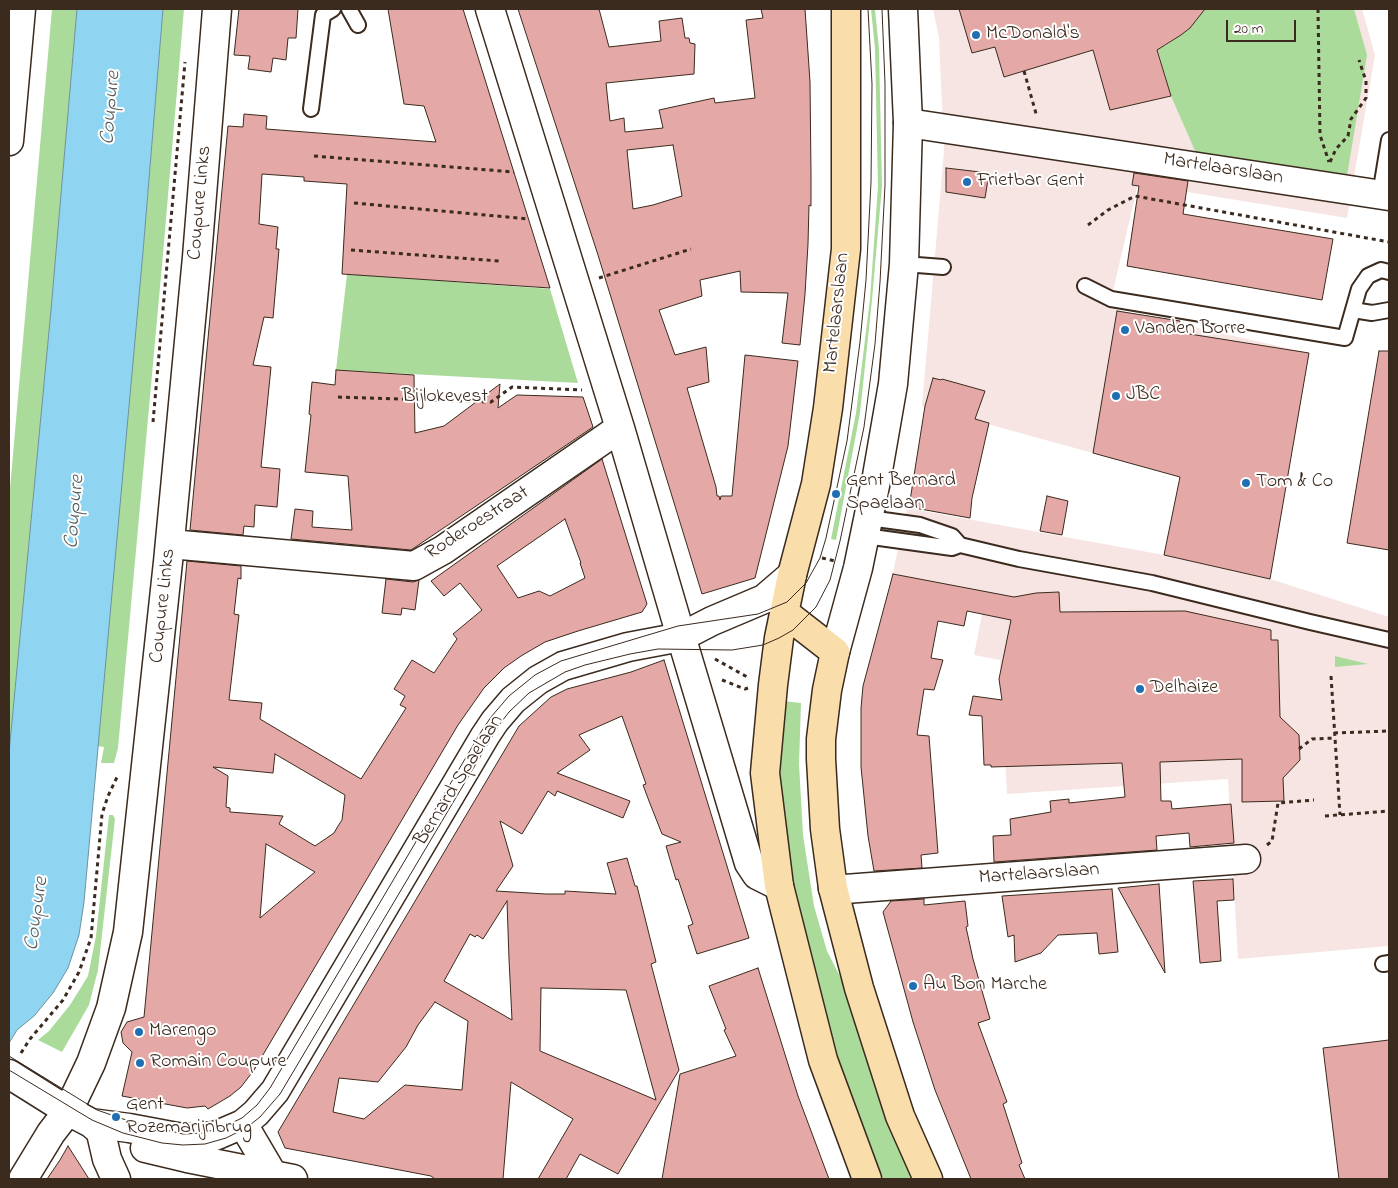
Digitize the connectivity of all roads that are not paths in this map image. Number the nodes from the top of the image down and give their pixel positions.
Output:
1 (22, 9) edge
2 (217, 9) edge
3 (332, 9) edge
4 (349, 9) edge
5 (490, 9) edge
6 (846, 9) edge
7 (903, 9) edge
8 (358, 24) dead end
9 (312, 109) dead end
10 (908, 123) junction
11 (1389, 140) edge
12 (9, 141) edge
13 (1385, 196) edge
14 (904, 264) junction
15 (943, 267) dead end
16 (1389, 272) edge
17 (1085, 286) dead end
18 (1353, 310) junction
19 (1389, 310) edge
20 (620, 428) junction
21 (867, 527) junction
22 (170, 544) junction
23 (960, 545) junction
24 (774, 606) junction
25 (681, 637) junction
26 (1389, 640) edge
27 (835, 652) junction
28 (1246, 860) road end
29 (779, 886) junction
30 (833, 888) junction
31 (18, 1072) edge
32 (87, 1123) junction
33 (243, 1124) junction
34 (283, 1177) edge
35 (23, 1179) edge
36 (116, 1179) edge
37 (868, 1179) edge
38 (928, 1179) edge

1 - 12 street
2 - 22 street, Coupure Links
3 - 9 lane
4 - 8 lane
5 - 20 street
6 - 24 main road, Martelaarslaan
7 - 10 street
10 - 13 street, Martelaarslaan
10 - 14 street
11 - 13 lane
14 - 15 lane
14 - 21 street
16 - 18 lane
17 - 18 lane
18 - 19 lane
20 - 22 street, Roderoestraat
20 - 25 street
21 - 23 lane
21 - 23 lane
21 - 27 street
22 - 32 street, Coupure Links
23 - 26 lane
24 - 25 street, Bernard Spaelaan
24 - 27 main road
24 - 29 main road, Martelaarslaan
25 - 29 street
25 - 33 street, Bernard Spaelaan
27 - 30 main road
28 - 30 street, Martelaarslaan
29 - 37 main road, Martelaarslaan
30 - 38 main road
31 - 32 street
32 - 33 street, Bernard Spaelaan
32 - 34 street
32 - 35 street, Coupure Links
32 - 36 street
33 - 34 street

